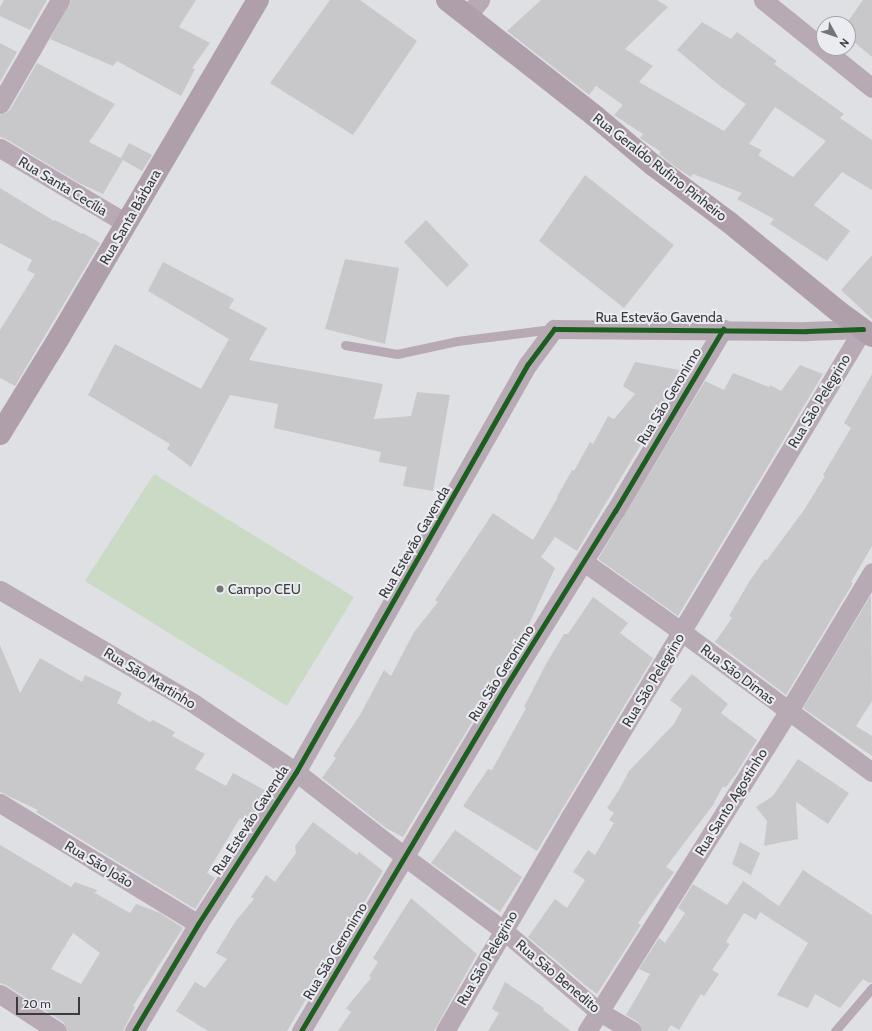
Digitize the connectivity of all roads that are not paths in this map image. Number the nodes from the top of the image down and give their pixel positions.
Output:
1 (60, 0) edge
2 (258, 0) edge
3 (447, 0) edge
4 (763, 0) edge
5 (474, 8) edge
6 (872, 88) edge
7 (0, 104) edge
8 (0, 148) edge
9 (126, 223) junction
10 (554, 329) junction
11 (722, 329) junction
12 (868, 332) edge
13 (345, 345) dead end
14 (0, 434) edge
15 (584, 562) junction
16 (872, 572) edge
17 (0, 590) edge
18 (682, 632) junction
19 (788, 712) junction
20 (296, 772) junction
21 (872, 772) edge
22 (0, 803) edge
23 (405, 857) junction
24 (198, 924) junction
25 (503, 930) junction
26 (872, 988) edge
27 (0, 994) edge
28 (598, 1011) junction
29 (58, 1031) edge
30 (134, 1031) edge
31 (301, 1031) edge
32 (445, 1031) edge
33 (587, 1031) edge
34 (632, 1031) edge
35 (835, 1031) edge

1 - 7 street
2 - 9 street, Rua Santa Bárbara
3 - 5 street, Rua Geraldo Rufino Pinheiro
4 - 6 street
5 - 12 street, Rua Geraldo Rufino Pinheiro
8 - 9 street, Rua Santa Cecília
9 - 14 street, Rua Santa Bárbara
10 - 11 street, Rua Estevão Gavenda
10 - 13 lane
10 - 20 street, Rua Estevão Gavenda
11 - 12 street, Rua Estevão Gavenda
11 - 15 street, Rua São Geronimo
12 - 18 street, Rua São Pelegrino
15 - 18 street, Rua São Dimas
15 - 23 street, Rua São Geronimo
16 - 19 street, Rua Santo Agostinho
17 - 20 street, Rua São Martinho
18 - 19 street, Rua São Dimas
18 - 25 street, Rua São Pelegrino
19 - 21 street, Rua São Dimas
19 - 28 street, Rua Santo Agostinho
20 - 23 street, Rua São Benedito
20 - 24 street, Rua Estevão Gavenda
22 - 24 street, Rua São João
23 - 25 street, Rua São Benedito
23 - 31 street, Rua São Geronimo
24 - 30 street, Rua Estevão Gavenda
25 - 28 street, Rua São Benedito
25 - 32 street, Rua São Pelegrino
26 - 35 lane
27 - 29 street
28 - 33 street, Rua Santo Agostinho
28 - 34 street, Rua São Benedito

